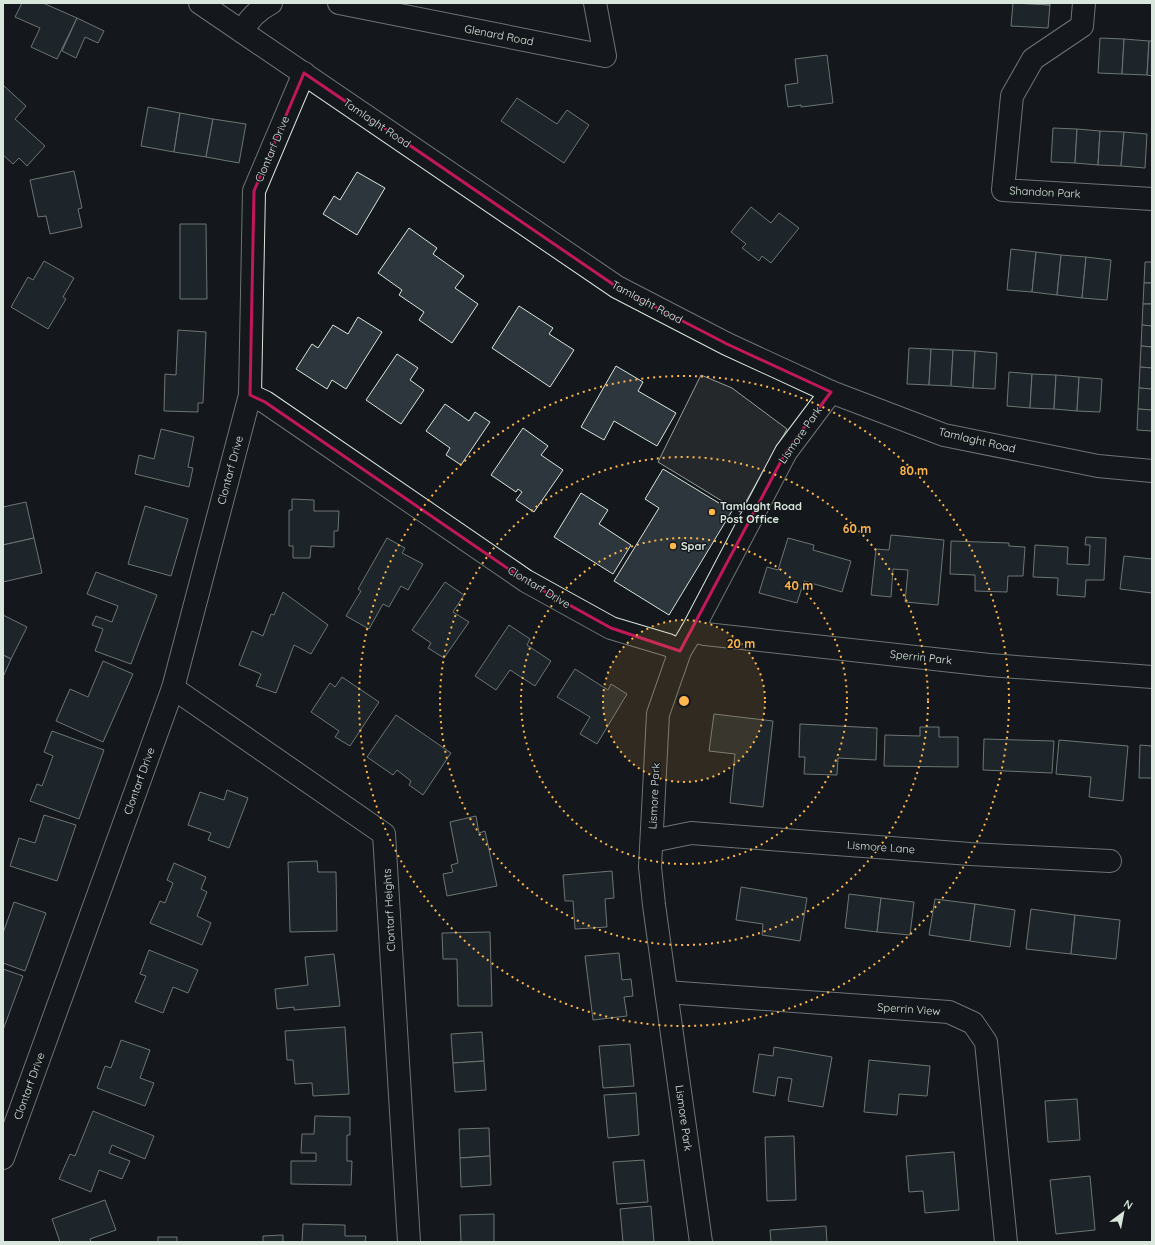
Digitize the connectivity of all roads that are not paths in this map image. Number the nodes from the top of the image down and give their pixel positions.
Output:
1 (200, 3) edge
2 (270, 3) edge
3 (340, 3) edge
4 (595, 3) edge
5 (1084, 3) edge
6 (243, 32) junction
7 (304, 73) junction
8 (1152, 199) edge
9 (832, 392) junction
10 (250, 395) junction
11 (1152, 471) edge
12 (692, 631) junction
13 (680, 651) junction
14 (1152, 677) edge
15 (173, 688) junction
16 (652, 841) junction
17 (1110, 861) dead end
18 (666, 992) junction
19 (3, 1158) edge
20 (409, 1242) edge
21 (700, 1242) edge
22 (1006, 1242) edge

1 - 6 street, Tamlaght Road
2 - 6 street
3 - 4 street, Glenard Road
5 - 8 street, Shandon Park
6 - 7 street, Tamlaght Road
7 - 9 street, Tamlaght Road
7 - 10 street, Clontarf Drive
9 - 11 street, Tamlaght Road
9 - 12 street, Lismore Park
10 - 13 street, Clontarf Drive
10 - 15 street, Clontarf Drive
12 - 13 street, Lismore Park
12 - 14 street, Sperrin Park
13 - 16 street, Lismore Park
15 - 19 street, Clontarf Drive
15 - 20 street, Clontarf Heights
16 - 17 street, Lismore Lane
16 - 18 street, Lismore Park
18 - 21 street, Lismore Park
18 - 22 street, Sperrin View

